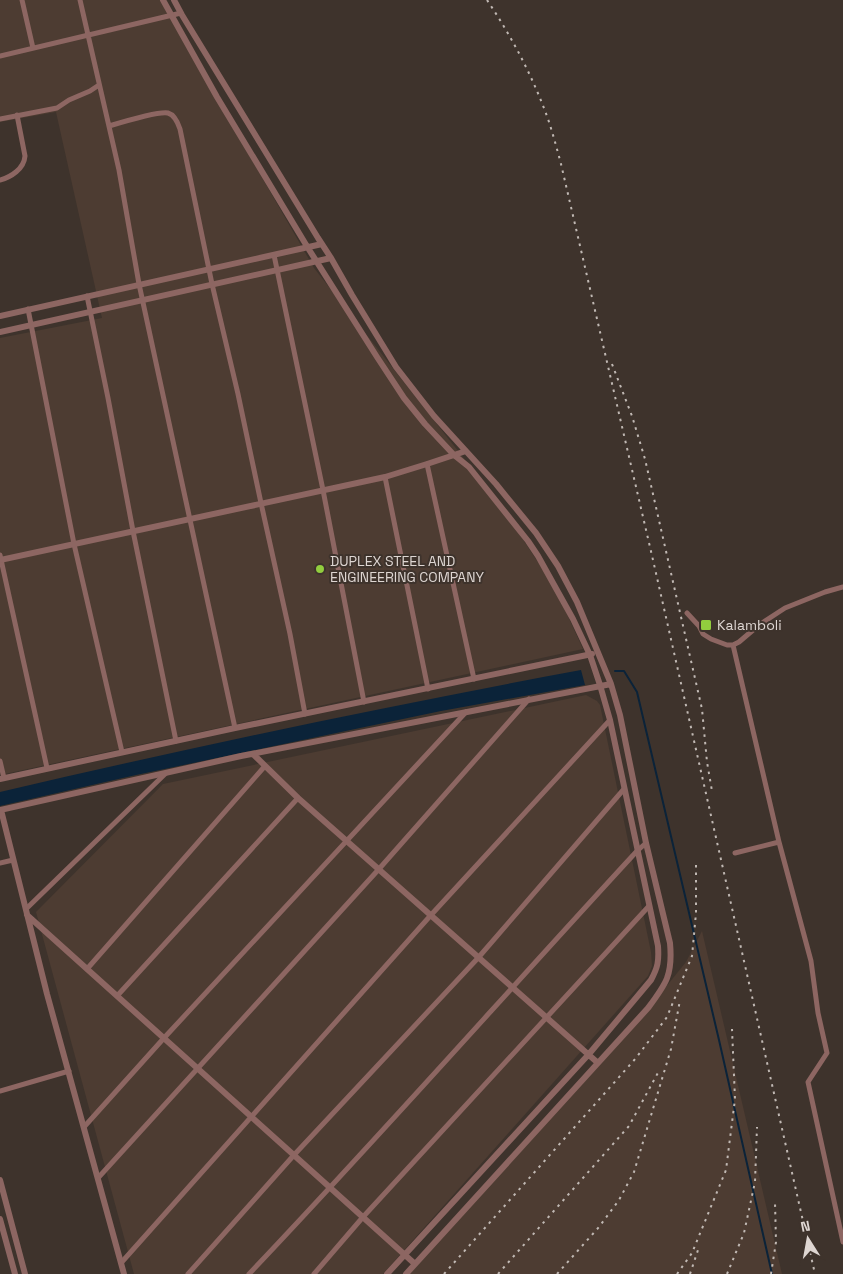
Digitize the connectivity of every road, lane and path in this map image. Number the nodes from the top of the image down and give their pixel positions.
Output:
1 (22, 0) edge
2 (80, 0) edge
3 (163, 0) edge
4 (174, 0) edge
5 (181, 13) junction
6 (171, 16) junction
7 (88, 35) junction
8 (33, 48) junction
9 (0, 56) edge
10 (99, 84) junction
11 (17, 116) junction
12 (0, 119) edge
13 (108, 126) junction
14 (0, 180) edge
15 (322, 244) junction
16 (308, 248) junction
17 (274, 255) junction
18 (331, 258) junction
19 (317, 261) junction
20 (209, 269) junction
21 (277, 270) junction
22 (139, 284) junction
23 (212, 284) junction
24 (87, 296) junction
25 (142, 299) junction
26 (28, 309) junction
27 (90, 311) junction
28 (0, 316) edge
29 (30, 325) junction
30 (0, 332) edge
31 (466, 451) junction
32 (454, 455) junction
33 (427, 464) junction
34 (385, 477) junction
35 (323, 490) junction
36 (260, 504) junction
37 (189, 519) junction
38 (133, 531) junction
39 (74, 544) junction
40 (0, 558) edge
41 (843, 587) edge
42 (687, 613) dead end
43 (733, 645) junction
44 (599, 654) junction
45 (590, 657) junction
46 (474, 679) junction
47 (599, 682) junction
48 (611, 684) junction
49 (428, 689) junction
50 (530, 699) junction
51 (364, 702) junction
52 (466, 712) junction
53 (305, 714) junction
54 (610, 720) junction
55 (235, 728) junction
56 (176, 741) junction
57 (122, 752) junction
58 (253, 754) junction
59 (0, 761) edge
60 (265, 766) junction
61 (47, 768) junction
62 (165, 774) junction
63 (2, 778) edge
64 (624, 789) junction
65 (298, 798) junction
66 (0, 810) edge
67 (346, 840) junction
68 (779, 842) junction
69 (646, 843) junction
70 (637, 851) junction
71 (735, 854) dead end
72 (14, 860) junction
73 (0, 864) edge
74 (378, 869) junction
75 (649, 906) junction
76 (27, 912) junction
77 (432, 916) junction
78 (478, 958) junction
79 (87, 969) junction
80 (512, 987) junction
81 (118, 996) junction
82 (547, 1018) junction
83 (164, 1038) junction
84 (589, 1054) junction
85 (598, 1063) junction
86 (198, 1068) junction
87 (69, 1071) junction
88 (0, 1090) edge
89 (251, 1117) junction
90 (84, 1127) junction
91 (294, 1155) junction
92 (98, 1178) junction
93 (0, 1180) edge
94 (330, 1188) junction
95 (363, 1217) junction
96 (0, 1219) edge
97 (843, 1242) edge
98 (405, 1254) junction
99 (121, 1263) junction
100 (415, 1264) junction
101 (15, 1274) edge
102 (25, 1274) edge
103 (124, 1274) edge
104 (188, 1274) edge
105 (249, 1274) edge
106 (314, 1274) edge
107 (387, 1274) edge
108 (406, 1274) edge

1 - 8 street
2 - 7 street
3 - 6 street
4 - 5 street
5 - 6 street
5 - 15 street
6 - 7 street
6 - 16 street
7 - 8 street
7 - 10 street
8 - 9 street
10 - 11 street
10 - 13 street
11 - 12 street
11 - 14 street
13 - 20 street
13 - 22 street
15 - 16 street
15 - 18 street
16 - 17 street
16 - 19 street
17 - 20 street
17 - 21 street
18 - 19 street
18 - 31 street
19 - 21 street
19 - 32 street
20 - 22 street
20 - 23 street
21 - 23 street
21 - 35 street
22 - 24 street
22 - 25 street
23 - 25 street
23 - 36 street
24 - 26 street
24 - 27 street
25 - 27 street
25 - 37 street
26 - 28 street
26 - 29 street
27 - 29 street
27 - 38 street
29 - 30 street
29 - 39 street
31 - 32 street
31 - 44 street
32 - 33 street
32 - 45 street
33 - 34 street
33 - 46 street
34 - 35 street
34 - 49 street
35 - 36 street
35 - 51 street
36 - 37 street
36 - 53 street
37 - 38 street
37 - 55 street
38 - 39 street
38 - 56 street
39 - 40 street
39 - 57 street
40 - 61 street
41 - 43 street
42 - 43 street
43 - 68 street
44 - 45 street
44 - 48 street
45 - 46 street
45 - 47 street
46 - 49 street
47 - 48 street
47 - 50 street
47 - 54 street
48 - 69 street
49 - 51 street
50 - 52 street
50 - 74 street
51 - 53 street
52 - 58 street
52 - 67 street
53 - 55 street
54 - 64 street
54 - 77 street
55 - 56 street
56 - 57 street
57 - 61 street
58 - 60 street
58 - 62 street
59 - 63 street
60 - 65 street
60 - 79 street
61 - 63 street
62 - 66 street
62 - 76 street
64 - 70 street
64 - 78 street
65 - 67 street
65 - 81 street
66 - 72 street
67 - 74 street
67 - 83 street
68 - 71 street
68 - 97 street
69 - 70 street
69 - 85 street
70 - 75 street
70 - 80 street
72 - 73 street
72 - 76 street
74 - 77 street
74 - 86 street
75 - 82 street
75 - 84 street
76 - 79 street
76 - 87 street
77 - 78 street
77 - 89 street
78 - 80 street
78 - 91 street
79 - 81 street
80 - 82 street
80 - 94 street
81 - 83 street
82 - 84 street
82 - 95 street
83 - 86 street
83 - 90 street
84 - 85 street
84 - 98 street
85 - 100 street
86 - 89 street
86 - 92 street
87 - 88 street
87 - 90 street
89 - 91 street
89 - 99 street
90 - 92 street
91 - 94 street
91 - 104 street
92 - 99 street
93 - 102 street
94 - 95 street
94 - 105 street
95 - 98 street
95 - 106 street
96 - 101 street
98 - 100 street
98 - 107 street
99 - 103 street
100 - 108 street

